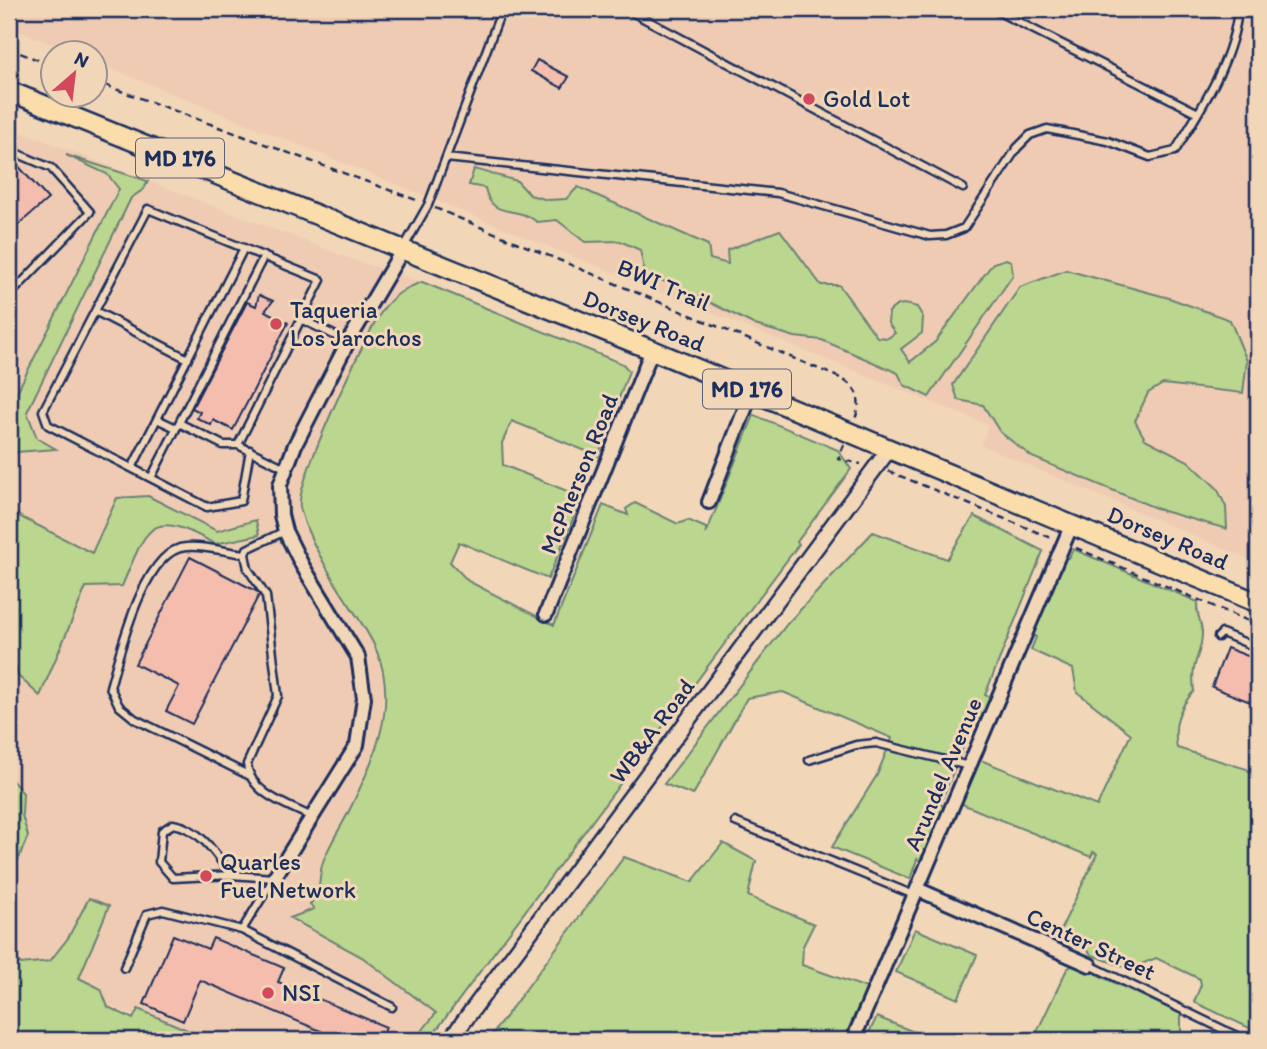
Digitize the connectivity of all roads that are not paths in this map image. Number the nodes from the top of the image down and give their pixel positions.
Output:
1 (502, 9) edge
2 (626, 9) edge
3 (993, 9) edge
4 (1238, 9) edge
5 (9, 91) edge
6 (1198, 113) junction
7 (9, 150) edge
8 (446, 158) junction
9 (963, 188) dead end
10 (244, 248) junction
11 (403, 249) junction
12 (264, 256) junction
13 (9, 296) edge
14 (95, 311) junction
15 (301, 319) junction
16 (348, 342) junction
17 (652, 350) junction
18 (188, 359) junction
19 (752, 391) junction
20 (157, 419) junction
21 (177, 426) junction
22 (238, 445) junction
23 (890, 448) junction
24 (250, 450) junction
25 (132, 468) junction
26 (285, 468) junction
27 (151, 478) junction
28 (709, 502) dead end
29 (1072, 524) junction
30 (285, 531) junction
31 (244, 554) junction
32 (1258, 603) edge
33 (546, 614) dead end
34 (1218, 637) dead end
35 (1258, 648) edge
36 (808, 760) dead end
37 (969, 766) junction
38 (248, 775) junction
39 (312, 817) junction
40 (735, 821) dead end
41 (231, 875) junction
42 (274, 878) junction
43 (916, 892) junction
44 (242, 930) junction
45 (1090, 965) joint
46 (124, 968) dead end
47 (392, 1007) dead end
48 (450, 1040) edge
49 (853, 1040) edge
50 (1245, 1040) edge

1 - 8 lane
2 - 9 lane
3 - 6 lane
4 - 6 lane
5 - 11 main road, Dorsey Road / MD 176
6 - 8 lane
7 - 13 lane
8 - 11 lane
10 - 12 lane
10 - 14 lane
10 - 18 lane
11 - 16 street
11 - 17 main road, Dorsey Road / MD 176
12 - 15 lane
12 - 21 lane
14 - 18 lane
14 - 25 lane
15 - 16 lane
15 - 22 lane
16 - 26 street
17 - 19 main road, Dorsey Road / MD 176
17 - 33 street, McPherson Road
18 - 20 lane
19 - 23 main road, Dorsey Road / MD 176
19 - 28 street
20 - 21 lane
20 - 25 lane
21 - 22 lane
21 - 27 lane
22 - 24 lane
23 - 29 main road, Dorsey Road / MD 176
23 - 48 street, WB&A Road
24 - 26 lane
24 - 27 lane
25 - 27 lane
26 - 30 street
29 - 32 main road, Dorsey Road / MD 176
29 - 37 street, Arundel Avenue
30 - 31 lane
30 - 39 street
31 - 38 lane
31 - 38 lane
34 - 35 lane
36 - 37 lane
37 - 43 street, Arundel Avenue
38 - 39 lane
39 - 42 street
40 - 43 lane
41 - 41 lane
41 - 42 lane
42 - 44 lane
43 - 45 street, Center Street
43 - 49 street, Arundel Avenue
44 - 46 lane
44 - 47 lane
45 - 50 lane, Center Street

